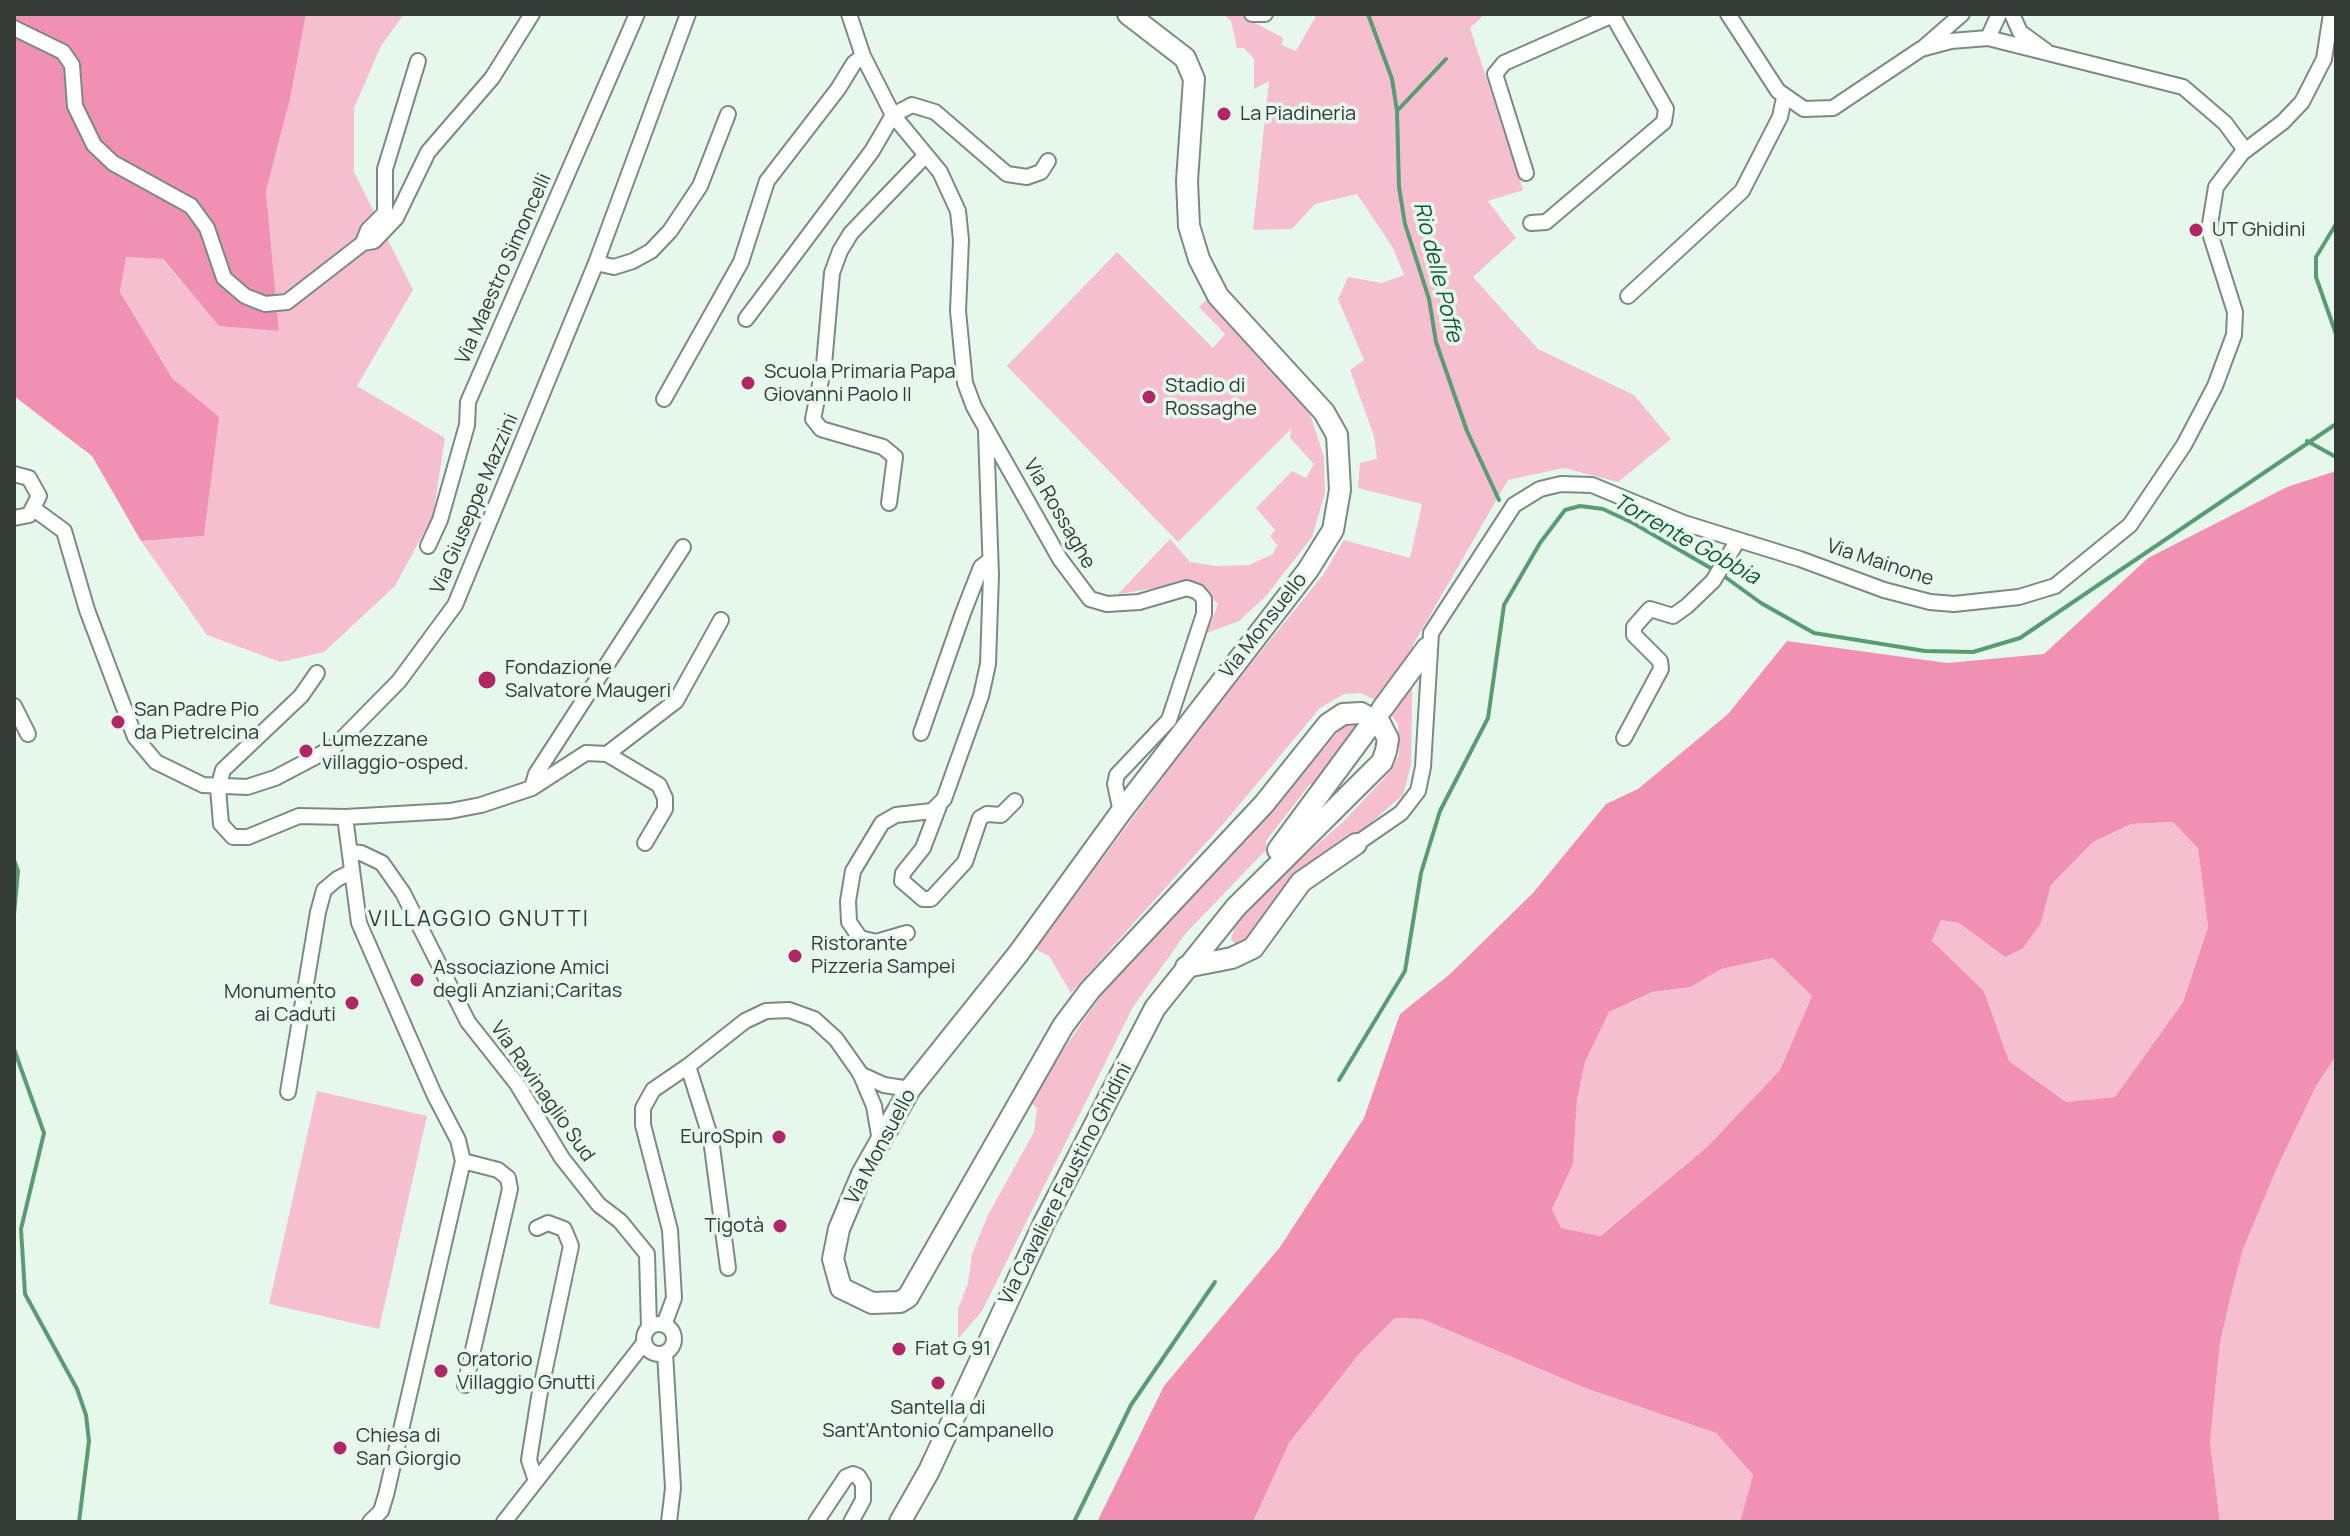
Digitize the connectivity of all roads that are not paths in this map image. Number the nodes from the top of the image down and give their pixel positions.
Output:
1 (532, 14) edge
2 (637, 14) edge
3 (688, 14) edge
4 (849, 14) edge
5 (1128, 14) edge
6 (1252, 14) edge
7 (1265, 14) edge
8 (1728, 14) edge
9 (1962, 14) edge
10 (1990, 14) edge
11 (1999, 14) edge
12 (2012, 14) edge
13 (2331, 14) edge
14 (1614, 15) edge
15 (1151, 21) edge
16 (14, 28) edge
17 (1988, 38) junction
18 (1921, 49) junction
19 (2049, 54) junction
20 (863, 56) junction
21 (418, 61) dead end
22 (1784, 98) junction
23 (728, 114) dead end
24 (893, 115) junction
25 (2245, 150) junction
26 (925, 156) junction
27 (1048, 161) dead end
28 (1526, 173) dead end
29 (1531, 223) dead end
30 (363, 243) junction
31 (596, 263) junction
32 (1628, 296) dead end
33 (746, 319) dead end
34 (664, 399) dead end
35 (986, 427) junction
36 (14, 474) edge
37 (889, 503) dead end
38 (34, 509) junction
39 (14, 518) edge
40 (1738, 540) junction
41 (428, 546) dead end
42 (683, 547) dead end
43 (990, 560) junction
44 (721, 620) dead end
45 (1427, 648) junction
46 (317, 673) dead end
47 (14, 706) edge
48 (1382, 709) dead end
49 (1366, 731) dead end
50 (921, 733) dead end
51 (28, 734) dead end
52 (1624, 738) dead end
53 (607, 754) junction
54 (218, 788) junction
55 (532, 788) junction
56 (1015, 801) dead end
57 (939, 806) junction
58 (1121, 812) junction
59 (345, 817) junction
60 (645, 843) dead end
61 (1356, 844) joint
62 (350, 852) junction
63 (351, 872) junction
64 (1233, 911) junction
65 (907, 933) dead end
66 (1210, 938) junction
67 (1232, 958) junction
68 (1186, 967) junction
69 (688, 1066) junction
70 (860, 1073) junction
71 (910, 1089) junction
72 (288, 1092) dead end
73 (880, 1141) junction
74 (463, 1161) junction
75 (537, 1228) dead end
76 (728, 1268) dead end
77 (656, 1326) junction
78 (644, 1343) junction
79 (665, 1353) junction
80 (465, 1385) dead end
81 (535, 1478) junction
82 (670, 1518) edge
83 (370, 1522) edge
84 (504, 1522) edge
85 (816, 1522) edge
86 (851, 1522) edge
87 (900, 1522) edge

1 - 30 street
2 - 41 street, Via Maestro Simoncelli
3 - 31 street, Via Giuseppe Mazzini
4 - 20 street, Via Rossaghe
5 - 15 main road, Via Monsuello
6 - 7 street
8 - 22 street
9 - 18 street
10 - 17 street
11 - 17 street
12 - 19 street
13 - 25 street, Via Mainone
14 - 28 street
14 - 29 street
15 - 58 main road, Via Monsuello
16 - 30 street
17 - 18 street
17 - 19 street
18 - 22 street
19 - 25 street
20 - 24 street, Via Rossaghe
20 - 34 street
21 - 30 street
22 - 32 street
23 - 31 street
24 - 26 street, Via Rossaghe
24 - 27 street
24 - 33 street
25 - 40 street, Via Mainone
26 - 35 street, Via Rossaghe
26 - 37 street
31 - 54 street, Via Giuseppe Mazzini
35 - 43 street
35 - 58 street, Via Rossaghe
36 - 38 street
38 - 39 street
38 - 54 street
40 - 45 street, Via Mainone
40 - 52 street
42 - 55 street
43 - 50 street
43 - 57 street
44 - 53 street
45 - 48 main road
45 - 61 street, Via Mainone
46 - 54 street
47 - 51 street
49 - 64 main road
53 - 55 street
53 - 60 street
54 - 59 street
55 - 59 street
56 - 57 street
57 - 65 street
58 - 71 main road, Via Monsuello
59 - 62 street
61 - 67 main road
62 - 63 street
62 - 77 street, Via Ravinaglio Sud
63 - 72 street
63 - 74 street
64 - 66 main road, Via Monsuello
64 - 73 main road, Via Monsuello
66 - 67 main road
66 - 68 main road, Via Cavaliere Faustino Ghidini
67 - 68 main road
68 - 87 main road, Via Cavaliere Faustino Ghidini
69 - 70 street
69 - 76 street
69 - 77 street
70 - 71 street
70 - 73 street
71 - 73 main road, Via Monsuello
74 - 80 street
74 - 83 street
75 - 81 street
77 - 78 street
77 - 79 street
78 - 79 street
78 - 81 street
79 - 82 street
81 - 84 street
85 - 86 street

